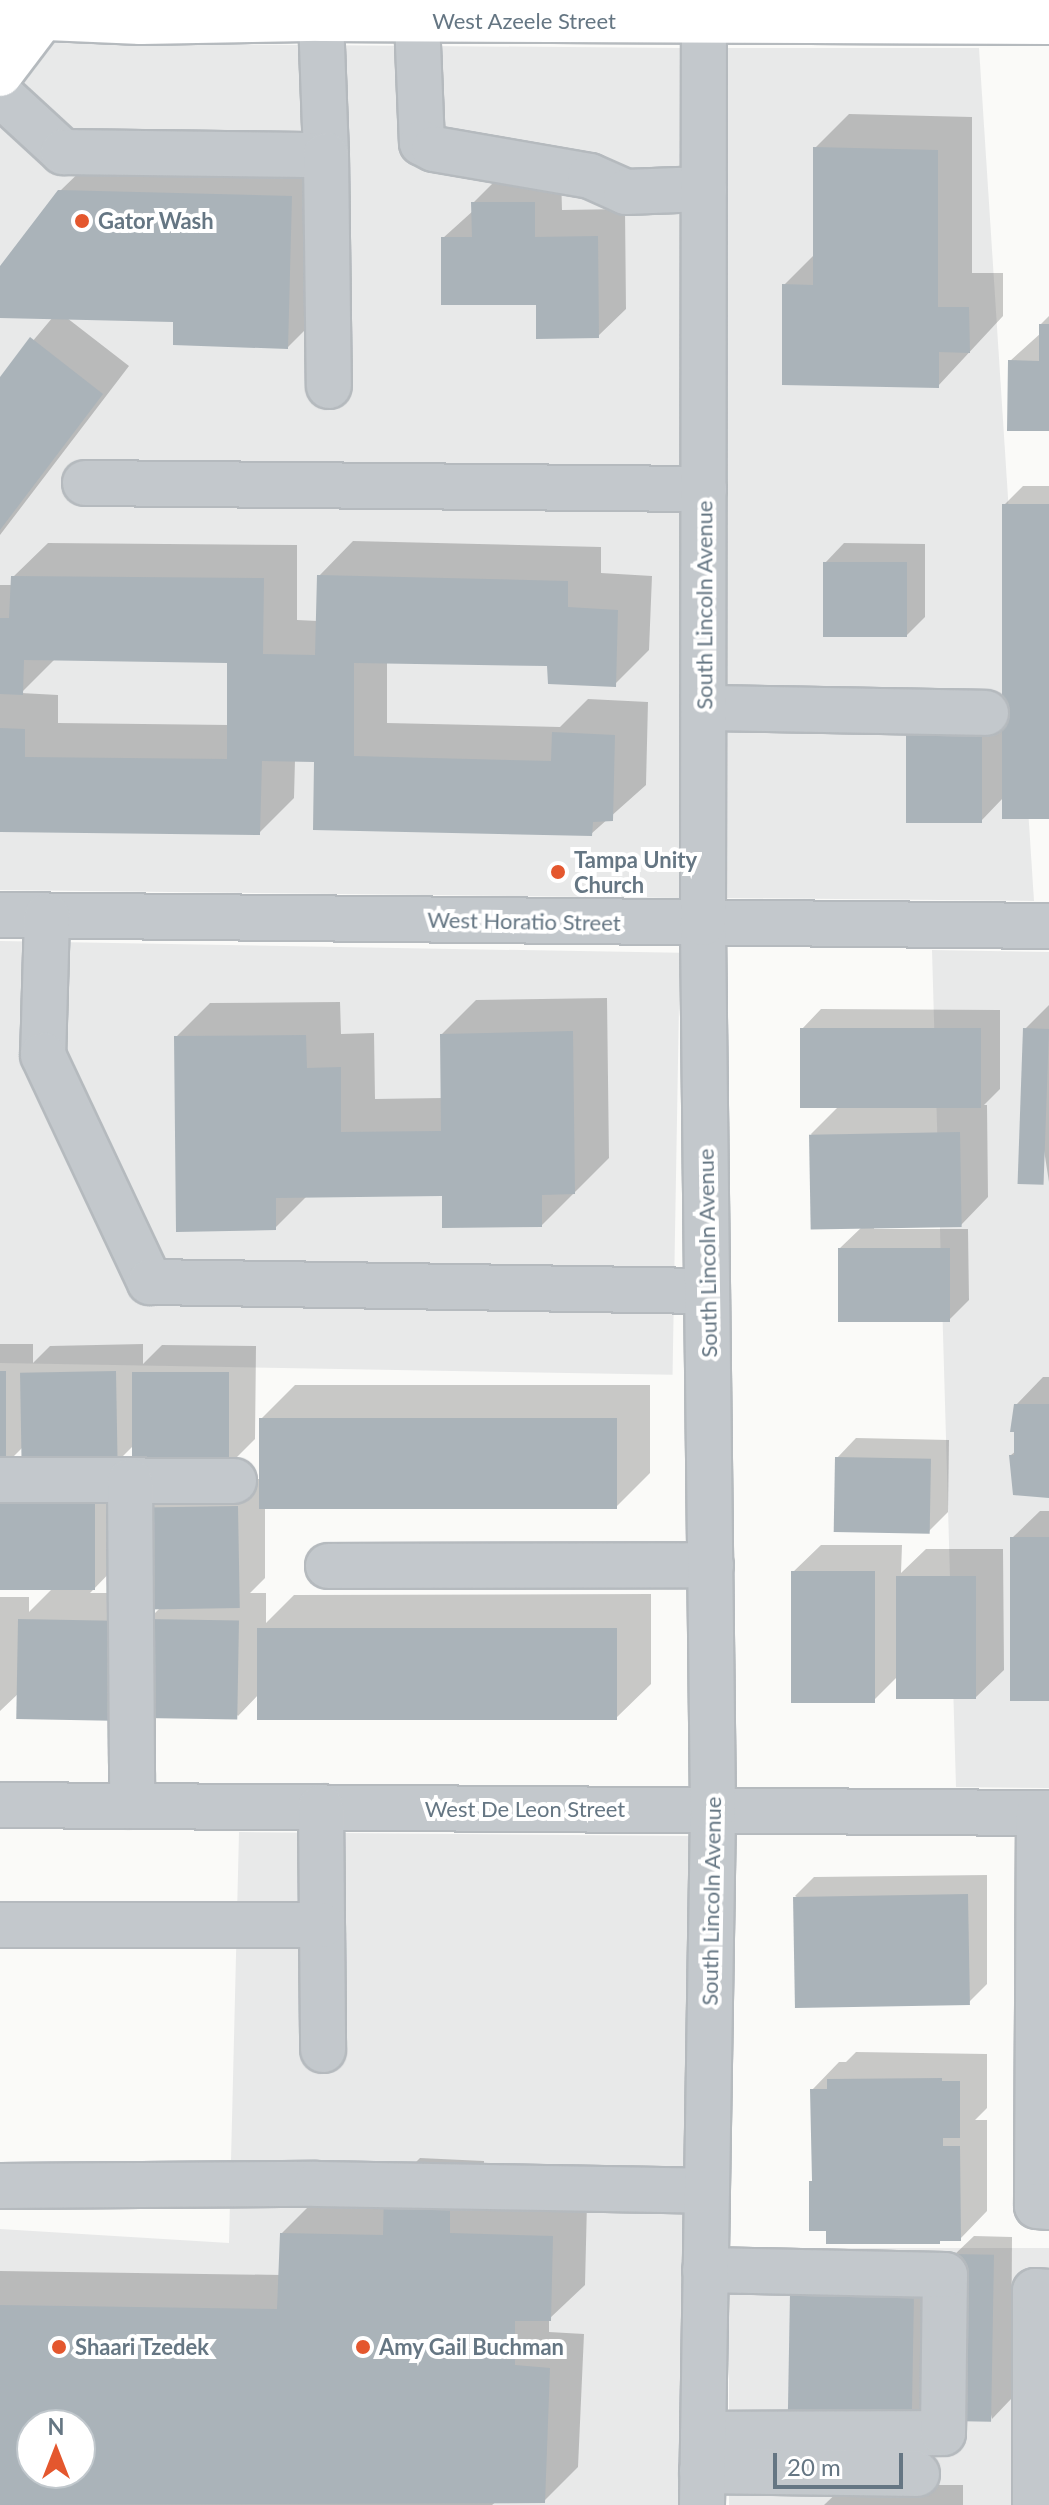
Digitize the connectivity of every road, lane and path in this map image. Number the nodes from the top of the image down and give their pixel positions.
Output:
1 (42, 6) edge
2 (704, 11) edge
3 (0, 16) edge
4 (321, 19) junction
5 (417, 20) junction
6 (1049, 22) edge
7 (0, 74) edge
8 (0, 94) edge
9 (326, 155) junction
10 (704, 189) junction
11 (329, 386) dead end
12 (85, 483) dead end
13 (704, 489) junction
14 (704, 708) junction
15 (986, 713) dead end
16 (0, 915) edge
17 (47, 916) junction
18 (703, 923) junction
19 (1049, 926) edge
20 (707, 1291) junction
21 (0, 1480) edge
22 (130, 1481) junction
23 (234, 1481) dead end
24 (711, 1565) junction
25 (328, 1566) dead end
26 (0, 1805) edge
27 (132, 1806) junction
28 (321, 1807) junction
29 (713, 1810) junction
30 (1044, 1813) edge
31 (0, 1925) edge
32 (322, 1925) junction
33 (323, 2050) dead end
34 (0, 2186) edge
35 (707, 2191) junction
36 (1049, 2207) edge
37 (705, 2270) junction
38 (1049, 2292) edge
39 (702, 2470) edge
40 (917, 2474) dead end
41 (1035, 2505) edge

1 - 3 main road, West Azeele Street
1 - 4 main road, West Azeele Street
1 - 7 main road
2 - 5 main road, West Azeele Street
2 - 6 main road, West Azeele Street
2 - 10 street, South Lincoln Avenue
4 - 5 main road, West Azeele Street
4 - 9 street
5 - 10 street
8 - 9 street
9 - 11 street
10 - 13 street, South Lincoln Avenue
12 - 13 street
13 - 14 street, South Lincoln Avenue
14 - 15 street
14 - 18 street, South Lincoln Avenue
16 - 17 street, West Horatio Street
17 - 18 street, West Horatio Street
17 - 20 street
18 - 19 street, West Horatio Street
18 - 20 street, South Lincoln Avenue
20 - 24 street, South Lincoln Avenue
21 - 22 street
22 - 23 street
22 - 27 street
24 - 25 street
24 - 29 street, South Lincoln Avenue
26 - 27 street, West De Leon Street
27 - 28 street, West De Leon Street
28 - 29 street, West De Leon Street
28 - 32 street
29 - 30 street, West De Leon Street
29 - 35 street, South Lincoln Avenue
30 - 36 street
31 - 32 street
32 - 33 street
34 - 35 street
35 - 37 street, South Lincoln Avenue
37 - 39 street, South Lincoln Avenue
37 - 39 street
38 - 41 street
39 - 40 street

